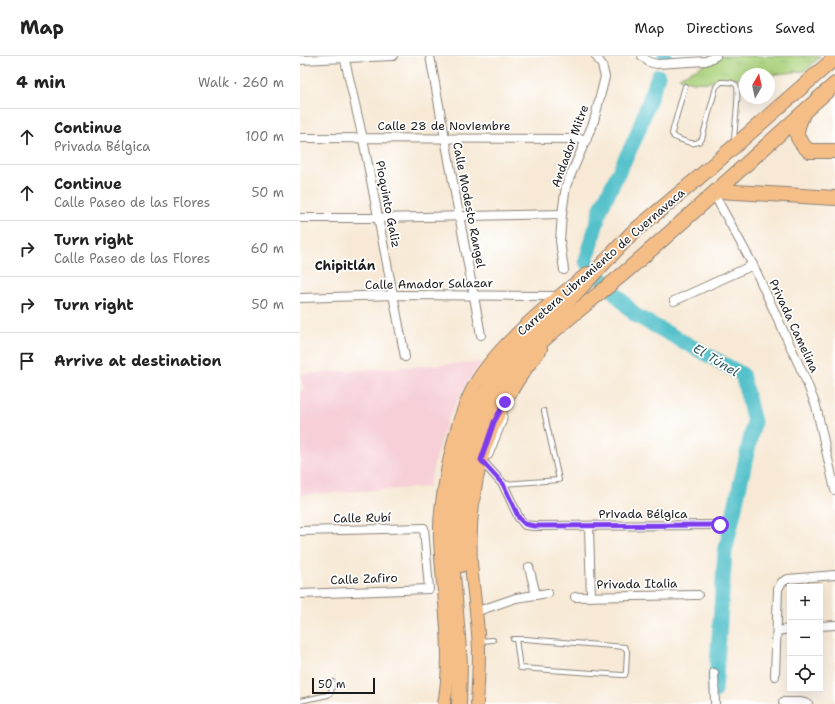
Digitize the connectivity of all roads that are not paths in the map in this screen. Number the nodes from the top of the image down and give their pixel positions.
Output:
1 (393, 56) edge
2 (430, 56) edge
3 (596, 56) edge
4 (642, 56) edge
5 (716, 56) edge
6 (344, 57) edge
7 (835, 58) edge
8 (651, 59) edge
9 (300, 60) edge
10 (835, 84) edge
11 (685, 86) dead end
12 (804, 111) junction
13 (300, 138) edge
14 (444, 138) junction
15 (587, 138) junction
16 (363, 139) junction
17 (733, 148) junction
18 (835, 151) edge
19 (716, 192) junction
20 (835, 198) edge
21 (562, 214) junction
22 (460, 217) junction
23 (300, 218) edge
24 (378, 218) junction
25 (753, 265) junction
26 (564, 270) dead end
27 (394, 295) junction
28 (475, 295) junction
29 (565, 295) junction
30 (300, 298) edge
31 (674, 301) dead end
32 (558, 328) junction
33 (481, 335) dead end
34 (405, 357) dead end
35 (544, 411) dead end
36 (481, 459) junction
37 (503, 484) junction
38 (835, 490) edge
39 (720, 525) dead end
40 (589, 526) junction
41 (300, 531) edge
42 (529, 567) dead end
43 (835, 575) edge
44 (429, 589) joint
45 (548, 593) dead end
46 (300, 594) edge
47 (536, 595) junction
48 (698, 595) dead end
49 (591, 596) junction
50 (575, 597) dead end
51 (475, 612) junction
52 (835, 625) edge
53 (823, 626) edge
54 (787, 630) edge
55 (777, 631) junction
56 (515, 639) joint
57 (493, 640) dead end
58 (478, 641) junction
59 (714, 673) dead end
60 (775, 676) dead end
61 (463, 679) junction
62 (333, 682) dead end
63 (300, 701) edge
64 (783, 702) dead end
65 (804, 703) edge
66 (444, 704) edge
67 (459, 704) edge
68 (468, 704) edge
69 (477, 704) edge
70 (715, 704) edge

1 - 6 street
2 - 14 street, Calle Modesto Rangel
3 - 15 street, Andador Mitre
4 - 8 street
5 - 8 street
6 - 9 street
6 - 16 street, Pioquinto Galiz
7 - 17 highway, Carretera Libramiento de Cuernavaca
10 - 12 highway, Carretera Libramiento de Cuernavaca
11 - 17 lane
12 - 18 highway
12 - 19 highway, Carretera Libramiento de Cuernavaca
13 - 16 street, Calle 28 de Noviembre
14 - 15 street, Calle 28 de Noviembre
14 - 16 street, Calle 28 de Noviembre
14 - 22 street, Calle Modesto Rangel
15 - 21 street, Andador Mitre
16 - 24 street, Pioquinto Galiz
17 - 29 highway, Carretera Libramiento de Cuernavaca
19 - 20 highway
19 - 25 street, Privada Camelina
19 - 32 highway, Carretera Libramiento de Cuernavaca
21 - 22 street
21 - 26 street, Andador Mitre
22 - 24 street
22 - 28 street, Calle Modesto Rangel
23 - 24 street
24 - 27 street, Pioquinto Galiz
25 - 31 street
25 - 38 street, Privada Camelina
27 - 28 street, Calle Amador Salazar
27 - 30 street, Calle Amador Salazar
27 - 34 street, Pioquinto Galiz
28 - 29 street, Calle Amador Salazar
28 - 33 street, Calle Modesto Rangel
29 - 61 highway, Carretera Libramiento de Cuernavaca
29 - 66 main road, Carretera Libramiento de Cuernavaca
32 - 36 main road, Carretera Libramiento de Cuernavaca
32 - 61 highway
35 - 37 lane
36 - 37 street
36 - 51 main road, Carretera Libramiento de Cuernavaca
37 - 40 street
39 - 40 street, Privada Bélgica
40 - 49 street, Privada Bélgica
41 - 44 street, Calle Rubí
42 - 47 street
43 - 55 street
44 - 46 street, Calle Zafiro
45 - 47 street
47 - 51 street
48 - 49 street, Privada Italia
49 - 50 street, Privada Italia
51 - 58 main road, Carretera Libramiento de Cuernavaca
52 - 53 street
54 - 55 street
55 - 60 street
56 - 56 lane
57 - 58 lane
58 - 69 main road, Carretera Libramiento de Cuernavaca
59 - 70 street
61 - 67 highway
61 - 68 highway
62 - 63 lane
64 - 65 street

